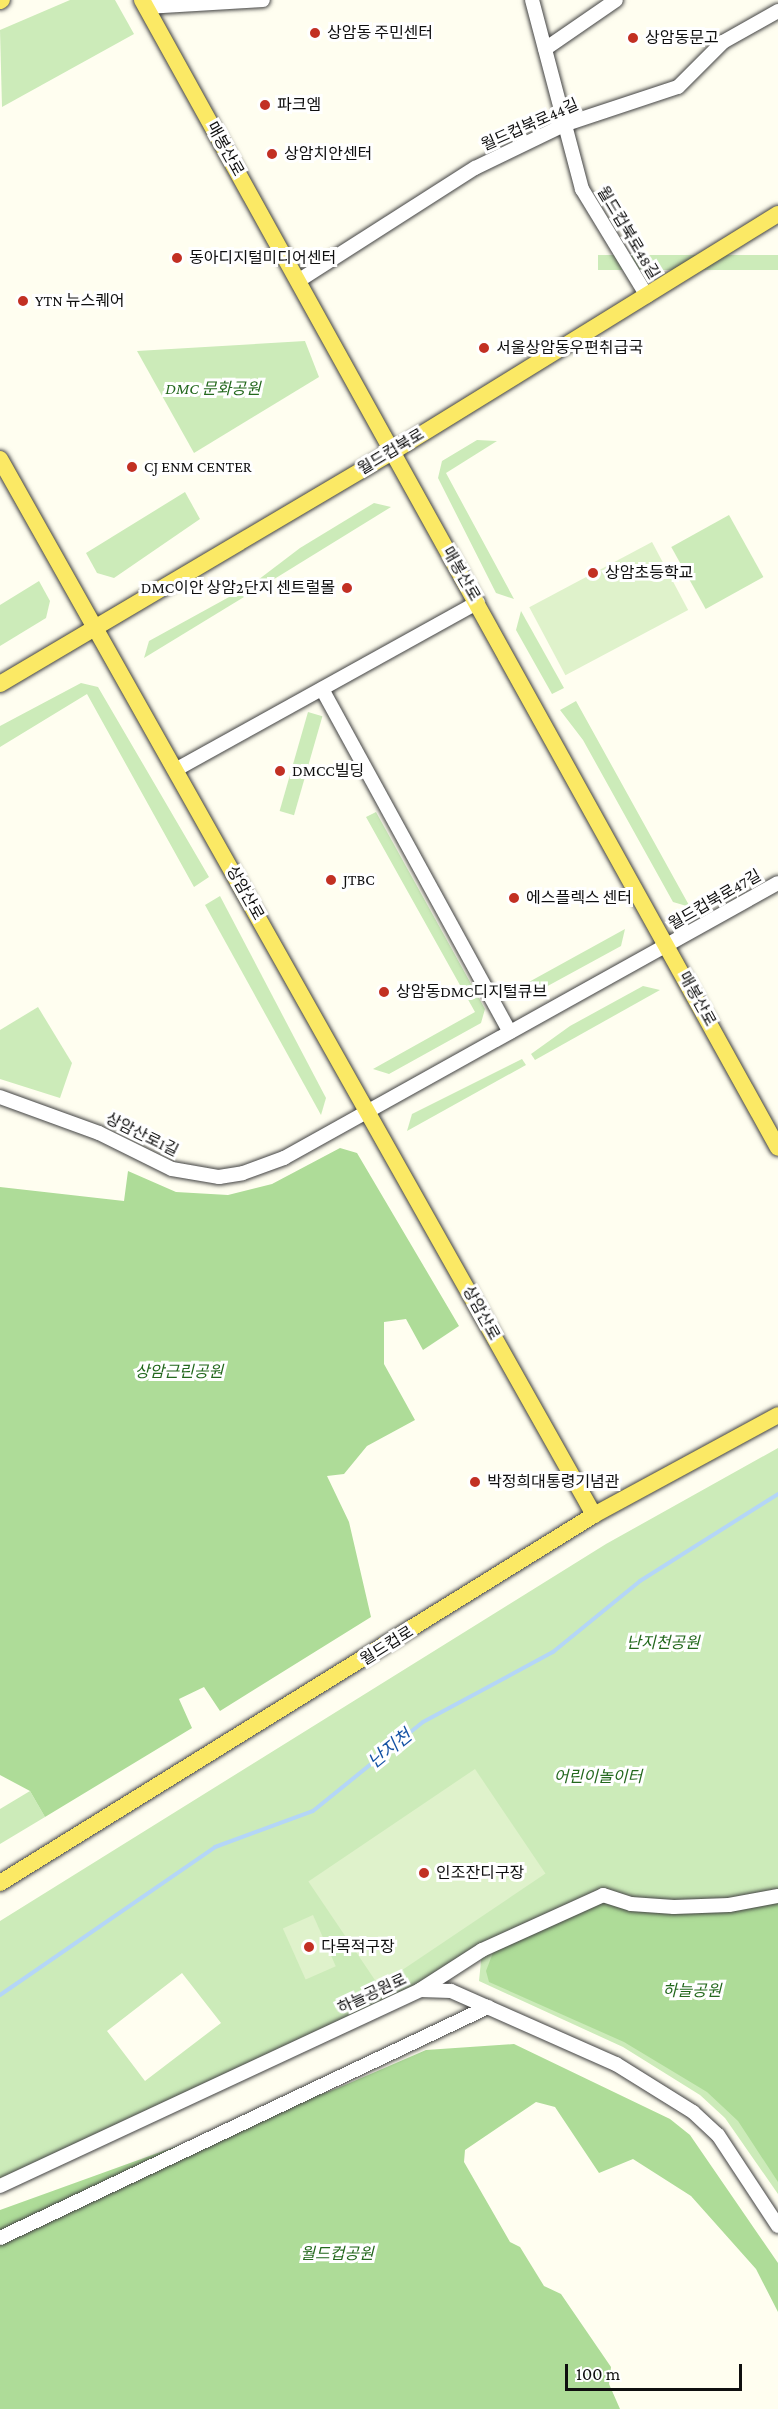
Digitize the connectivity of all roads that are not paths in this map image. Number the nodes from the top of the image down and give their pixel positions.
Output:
1 (263, 0) edge
2 (532, 0) edge
3 (616, 0) edge
4 (144, 4) edge
5 (778, 10) edge
6 (545, 49) junction
7 (566, 124) junction
8 (778, 214) edge
9 (298, 280) junction
10 (647, 296) junction
11 (391, 453) junction
12 (0, 459) edge
13 (478, 602) junction
14 (96, 628) junction
15 (0, 684) edge
16 (322, 689) junction
17 (177, 768) junction
18 (778, 883) edge
19 (668, 946) junction
20 (510, 1032) junction
21 (0, 1097) edge
22 (368, 1111) junction
23 (778, 1149) edge
24 (778, 1415) edge
25 (594, 1515) junction
26 (0, 1883) edge
27 (778, 1896) edge
28 (420, 1990) junction
29 (488, 2007) junction
30 (0, 2186) edge
31 (778, 2226) edge
32 (0, 2238) edge

1 - 4 street
2 - 6 street, 월드컵북로48길
3 - 6 street
4 - 9 main road, 매봉산로
5 - 7 street, 월드컵북로44길
6 - 7 street, 월드컵북로48길
7 - 9 street, 월드컵북로44길
7 - 10 street, 월드컵북로48길
8 - 10 main road, 월드컵북로
9 - 11 main road, 매봉산로
10 - 11 main road, 월드컵북로
11 - 13 main road, 매봉산로
11 - 14 main road, 월드컵북로
12 - 14 main road, 상암산로
13 - 16 street
13 - 19 main road, 매봉산로
14 - 15 main road, 월드컵북로
14 - 17 main road, 상암산로
16 - 17 street
16 - 20 street
17 - 22 main road, 상암산로
18 - 19 street, 월드컵북로47길
19 - 20 street
19 - 23 main road, 매봉산로
20 - 22 street
21 - 22 street, 상암산로1길
22 - 25 main road, 상암산로
24 - 25 main road, 월드컵로
25 - 26 main road, 월드컵로
27 - 28 street
28 - 29 street, 하늘공원로
28 - 30 street, 하늘공원로
29 - 31 street, 하늘공원로
29 - 32 street

